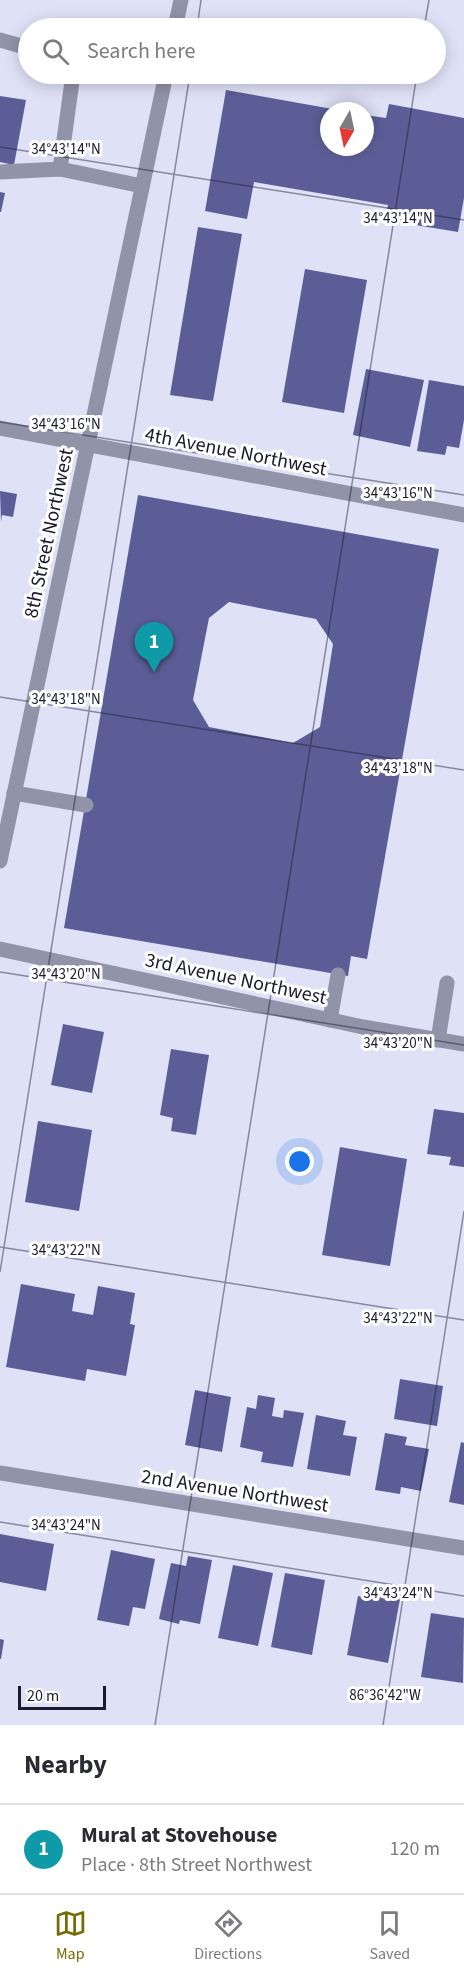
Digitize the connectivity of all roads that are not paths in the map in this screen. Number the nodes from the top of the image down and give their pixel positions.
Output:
1 (181, 0) edge
2 (177, 18) edge
3 (0, 40) edge
4 (18, 45) edge
5 (72, 84) edge
6 (164, 84) edge
7 (60, 169) junction
8 (0, 172) edge
9 (142, 186) junction
10 (0, 428) edge
11 (88, 444) junction
12 (464, 515) edge
13 (14, 793) junction
14 (86, 805) dead end
15 (0, 861) edge
16 (0, 950) edge
17 (338, 975) dead end
18 (447, 983) dead end
19 (330, 1020) junction
20 (438, 1040) junction
21 (464, 1044) edge
22 (0, 1473) edge
23 (464, 1548) edge

1 - 2 street
3 - 4 street
5 - 7 street
6 - 9 street, 8th Street Northwest
7 - 8 street
7 - 9 street
9 - 11 street, 8th Street Northwest
10 - 11 street, 4th Avenue Northwest
11 - 12 street, 4th Avenue Northwest
11 - 13 street, 8th Street Northwest
13 - 14 street
13 - 15 street, 8th Street Northwest
16 - 19 street, 3rd Avenue Northwest
17 - 19 street
18 - 20 street
19 - 20 street, 3rd Avenue Northwest
20 - 21 street, 3rd Avenue Northwest
22 - 23 street, 2nd Avenue Northwest

